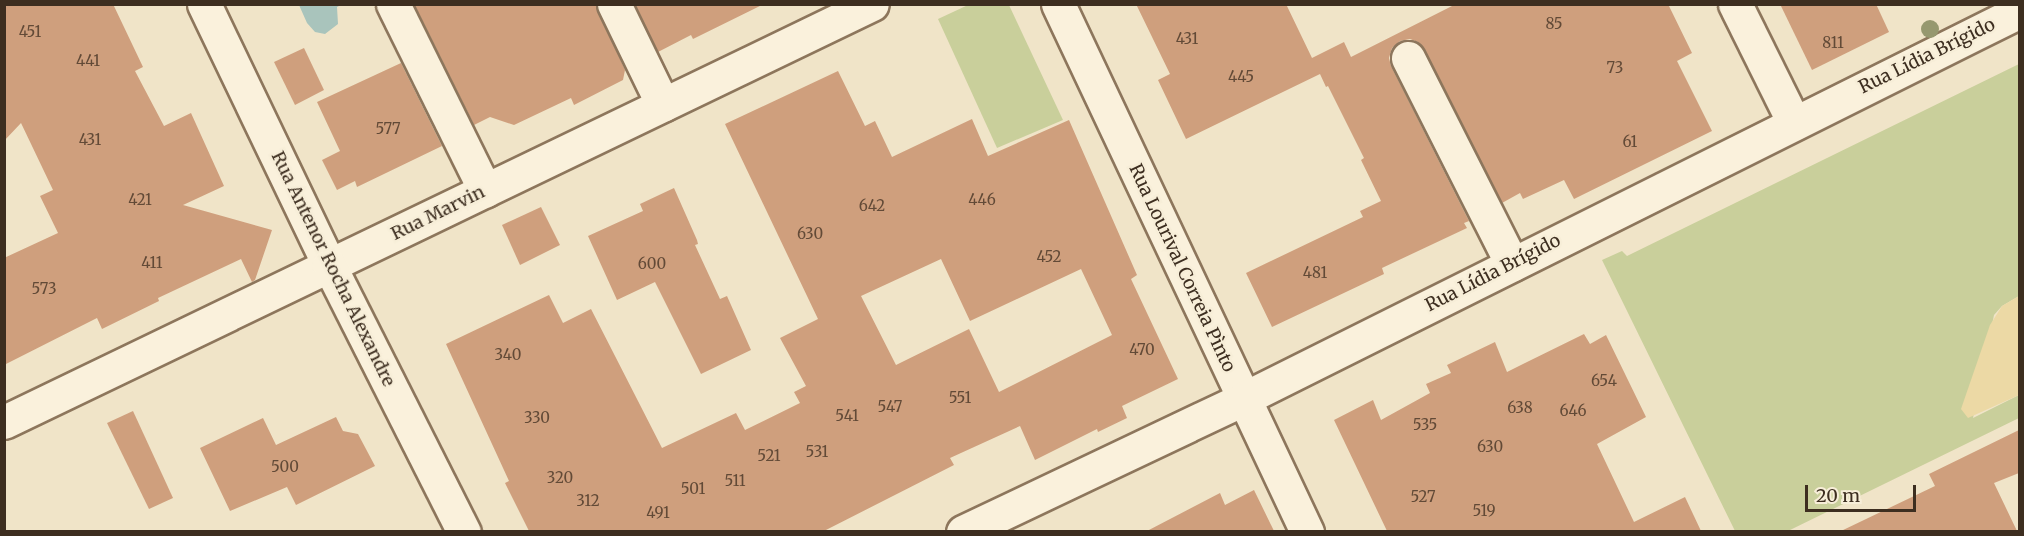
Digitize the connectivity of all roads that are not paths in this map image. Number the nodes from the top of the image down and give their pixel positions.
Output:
1 (204, 4) edge
2 (393, 4) edge
3 (614, 4) edge
4 (872, 4) edge
5 (1058, 4) edge
6 (1735, 4) edge
7 (2019, 10) edge
8 (1408, 58) dead end
9 (663, 105) junction
10 (1794, 123) junction
11 (485, 190) junction
12 (1512, 264) junction
13 (329, 265) junction
14 (1243, 399) junction
15 (4, 422) edge
16 (464, 531) edge
17 (963, 531) edge
18 (1307, 531) edge

1 - 13 street, Rua Antenor Rocha Alexandre
2 - 11 street
3 - 9 street
4 - 9 street, Rua Marvin
5 - 14 street, Rua Lourival Correia Pìnto
6 - 10 street
7 - 10 street, Rua Lídia Brígido
8 - 12 street
9 - 11 street, Rua Marvin
10 - 12 street, Rua Lídia Brígido
11 - 13 street, Rua Marvin
12 - 14 street, Rua Lídia Brígido
13 - 15 street, Rua Marvin
13 - 16 street, Rua Antenor Rocha Alexandre
14 - 17 street, Rua Lídia Brígido
14 - 18 street, Rua Lourival Correia Pìnto

